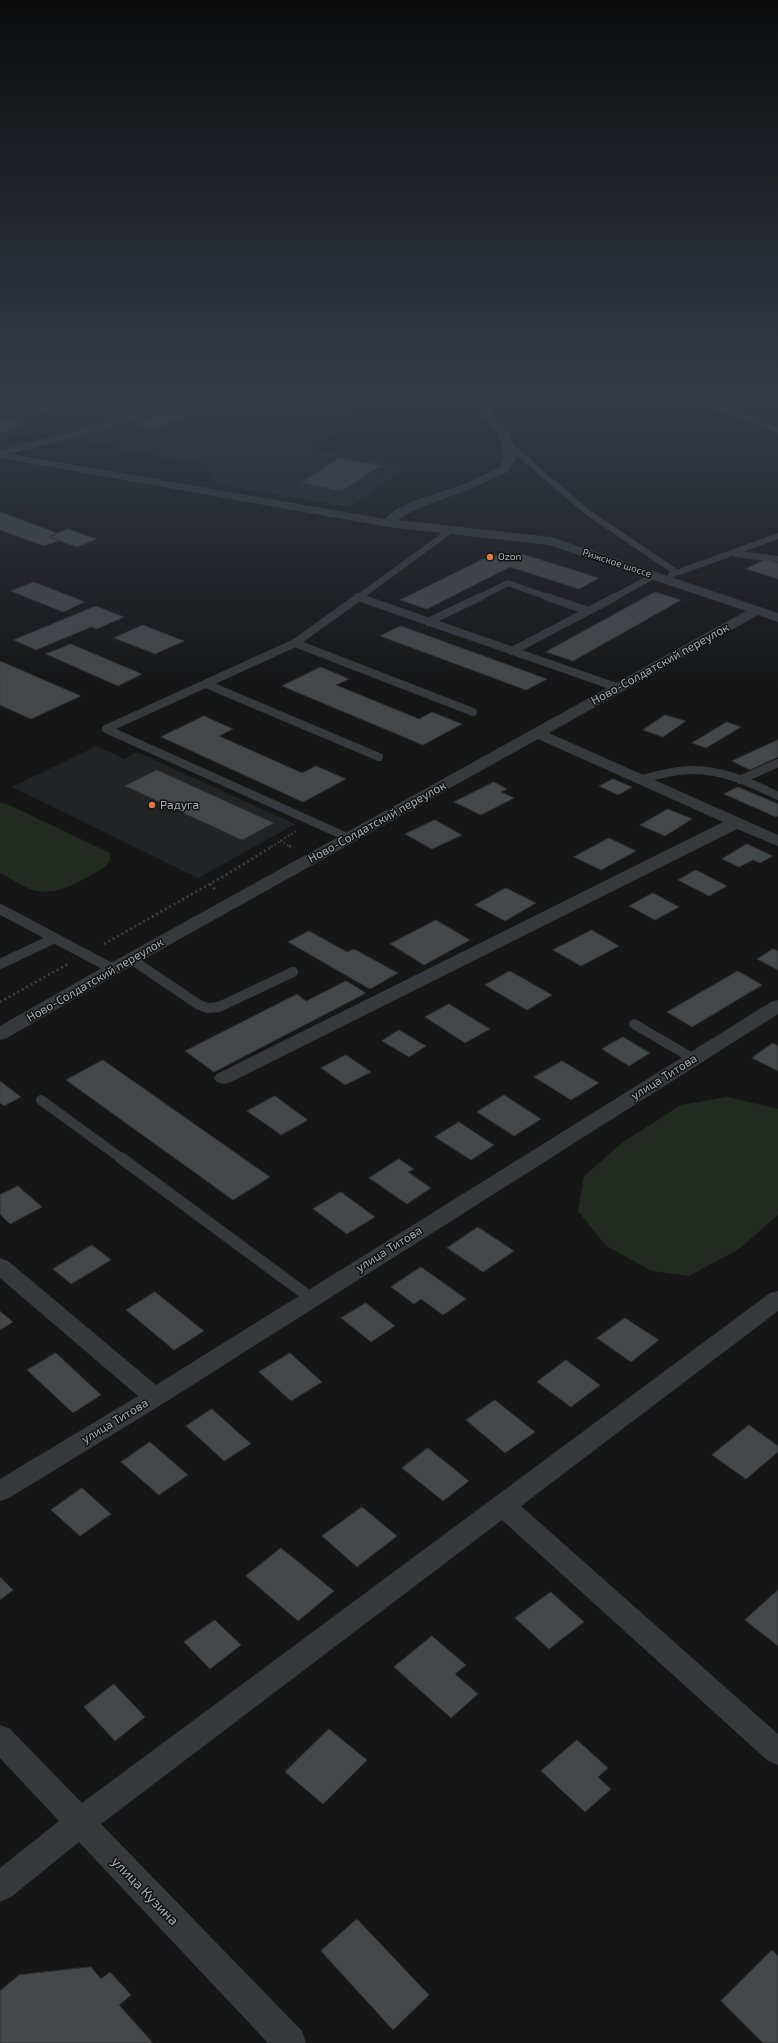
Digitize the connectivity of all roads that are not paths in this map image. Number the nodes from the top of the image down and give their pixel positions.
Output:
1 (221, 493) edge
2 (447, 493) edge
3 (565, 493) edge
4 (388, 523) junction
5 (450, 531) junction
6 (778, 536) edge
7 (731, 553) junction
8 (778, 559) edge
9 (676, 572) junction
10 (659, 577) junction
11 (358, 597) junction
12 (589, 610) junction
13 (756, 611) junction
14 (778, 618) edge
15 (428, 622) junction
16 (295, 643) junction
17 (512, 651) junction
18 (206, 684) junction
19 (619, 688) junction
20 (473, 712) dead end
21 (537, 733) junction
22 (379, 757) dead end
23 (778, 763) edge
24 (641, 779) junction
25 (740, 780) junction
26 (778, 796) edge
27 (737, 822) junction
28 (349, 838) junction
29 (778, 841) edge
30 (0, 909) edge
31 (55, 938) junction
32 (131, 959) junction
33 (0, 964) edge
34 (113, 969) junction
35 (293, 972) dead end
36 (778, 1006) edge
37 (634, 1024) dead end
38 (0, 1034) edge
39 (694, 1059) junction
40 (224, 1078) dead end
41 (42, 1100) dead end
42 (0, 1266) edge
43 (311, 1298) junction
44 (778, 1299) edge
45 (155, 1397) junction
46 (0, 1491) edge
47 (503, 1505) junction
48 (0, 1738) edge
49 (778, 1752) edge
50 (79, 1823) junction
51 (0, 1887) edge
52 (290, 2043) edge

1 - 4 street, Рижское шоссе
2 - 4 street
3 - 9 lane
4 - 5 street, Рижское шоссе
5 - 10 street, Рижское шоссе
5 - 11 lane
6 - 7 lane
7 - 8 lane
7 - 9 lane
9 - 10 lane
10 - 12 lane
10 - 13 street, Рижское шоссе
11 - 15 lane
11 - 16 lane
12 - 15 lane
12 - 17 lane
13 - 14 street, Рижское шоссе
13 - 19 street, Ново-Солдатский переулок
15 - 17 lane
16 - 18 lane
16 - 20 lane
17 - 19 lane
18 - 22 lane
18 - 28 lane
19 - 21 street, Ново-Солдатский переулок
21 - 24 street
21 - 28 street, Ново-Солдатский переулок
23 - 25 lane
24 - 25 lane
24 - 27 street
25 - 26 lane
27 - 29 street
27 - 40 street
28 - 32 street, Ново-Солдатский переулок
30 - 31 lane
31 - 33 lane
31 - 34 lane
32 - 34 street, Ново-Солдатский переулок
32 - 35 lane
34 - 38 street, Ново-Солдатский переулок
36 - 39 street, улица Титова
37 - 39 lane
39 - 43 street, улица Титова
41 - 43 lane
42 - 45 street
43 - 45 street, улица Титова
44 - 47 street
45 - 46 street, улица Титова
47 - 49 street
47 - 50 street
48 - 50 street, улица Кузина
50 - 51 street
50 - 52 street, улица Кузина

